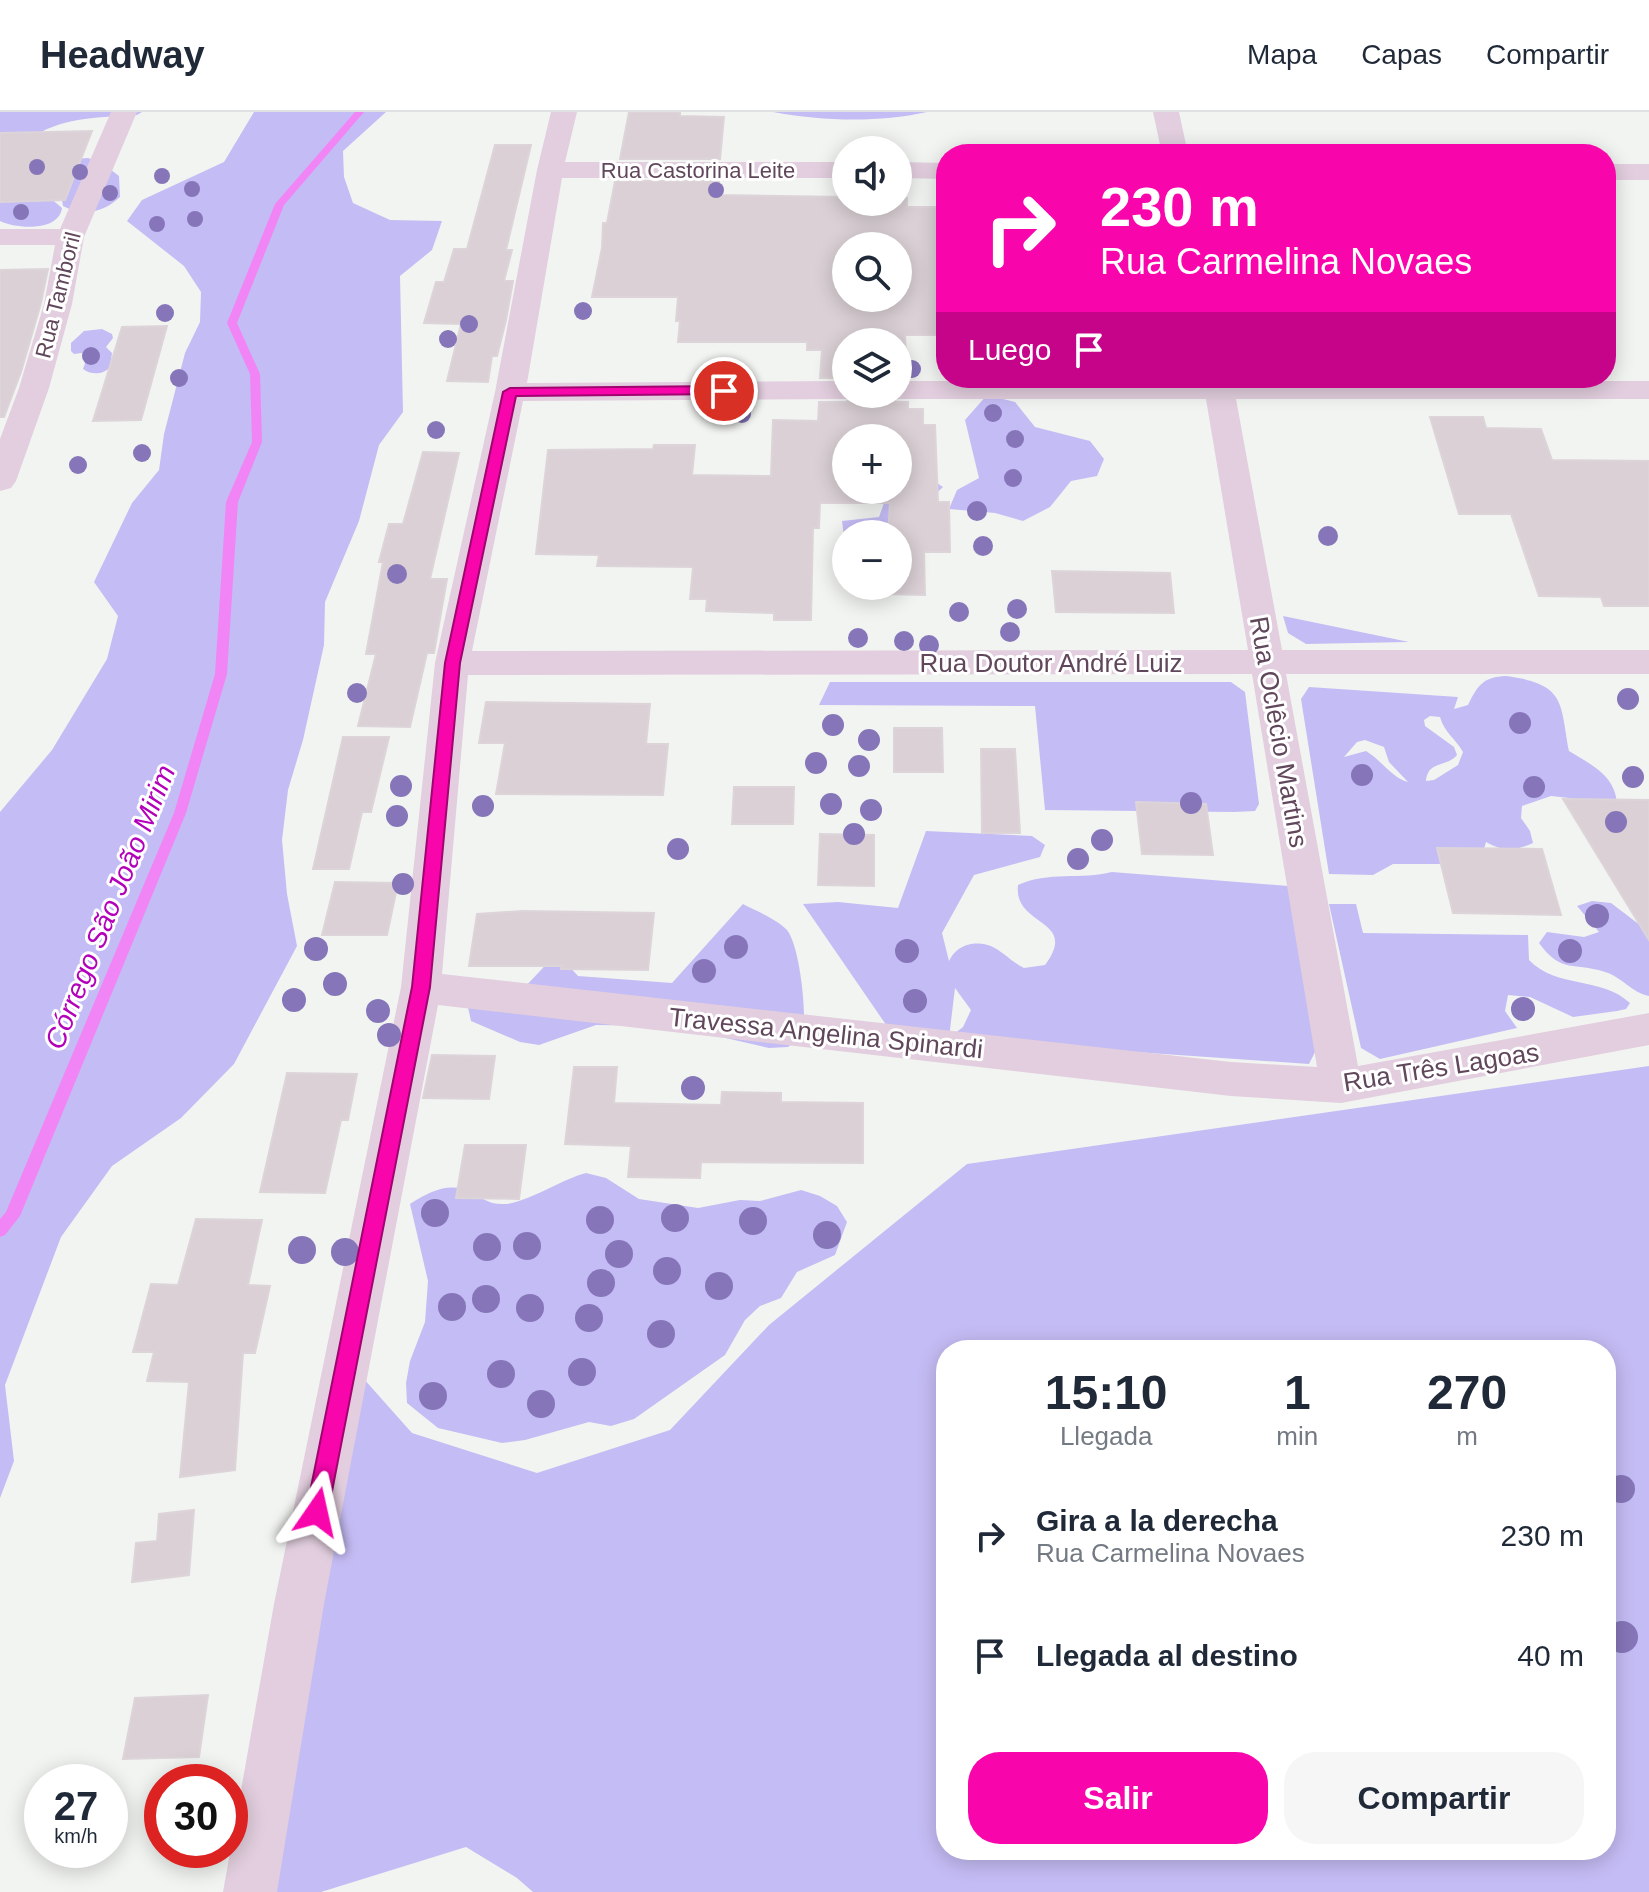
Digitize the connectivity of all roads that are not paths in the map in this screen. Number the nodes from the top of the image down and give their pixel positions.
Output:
1 (124, 112) edge
2 (564, 112) edge
3 (1166, 112) edge
4 (1173, 144) edge
5 (550, 170) junction
6 (832, 170) edge
7 (912, 170) edge
8 (936, 171) edge
9 (1649, 172) edge
10 (1616, 173) edge
11 (0, 237) edge
12 (70, 237) junction
13 (989, 388) edge
14 (1219, 388) edge
15 (1526, 388) edge
16 (832, 390) edge
17 (912, 390) edge
18 (1649, 390) edge
19 (510, 392) junction
20 (0, 481) edge
21 (1649, 662) edge
22 (452, 663) junction
23 (1266, 663) junction
24 (421, 987) junction
25 (1649, 1029) edge
26 (1231, 1079) joint
27 (1341, 1086) junction
28 (250, 1892) edge

1 - 12 street, Rua Tamboril
2 - 5 street
3 - 4 street
5 - 6 street, Rua Castorina Leite
5 - 19 street
7 - 8 street
9 - 10 street
11 - 12 street
12 - 20 street, Rua Tamboril
13 - 17 street
14 - 23 street, Rua Oclêcio Martins
15 - 18 street
16 - 19 street
19 - 22 street
21 - 23 street, Rua Doutor André Luiz
22 - 23 street, Rua Doutor André Luiz
22 - 24 street
23 - 27 street, Rua Oclêcio Martins
24 - 26 street, Travessa Angelina Spinardi
24 - 28 street
25 - 27 street, Rua Três Lagoas
26 - 27 street, Rua Três Lagoas

